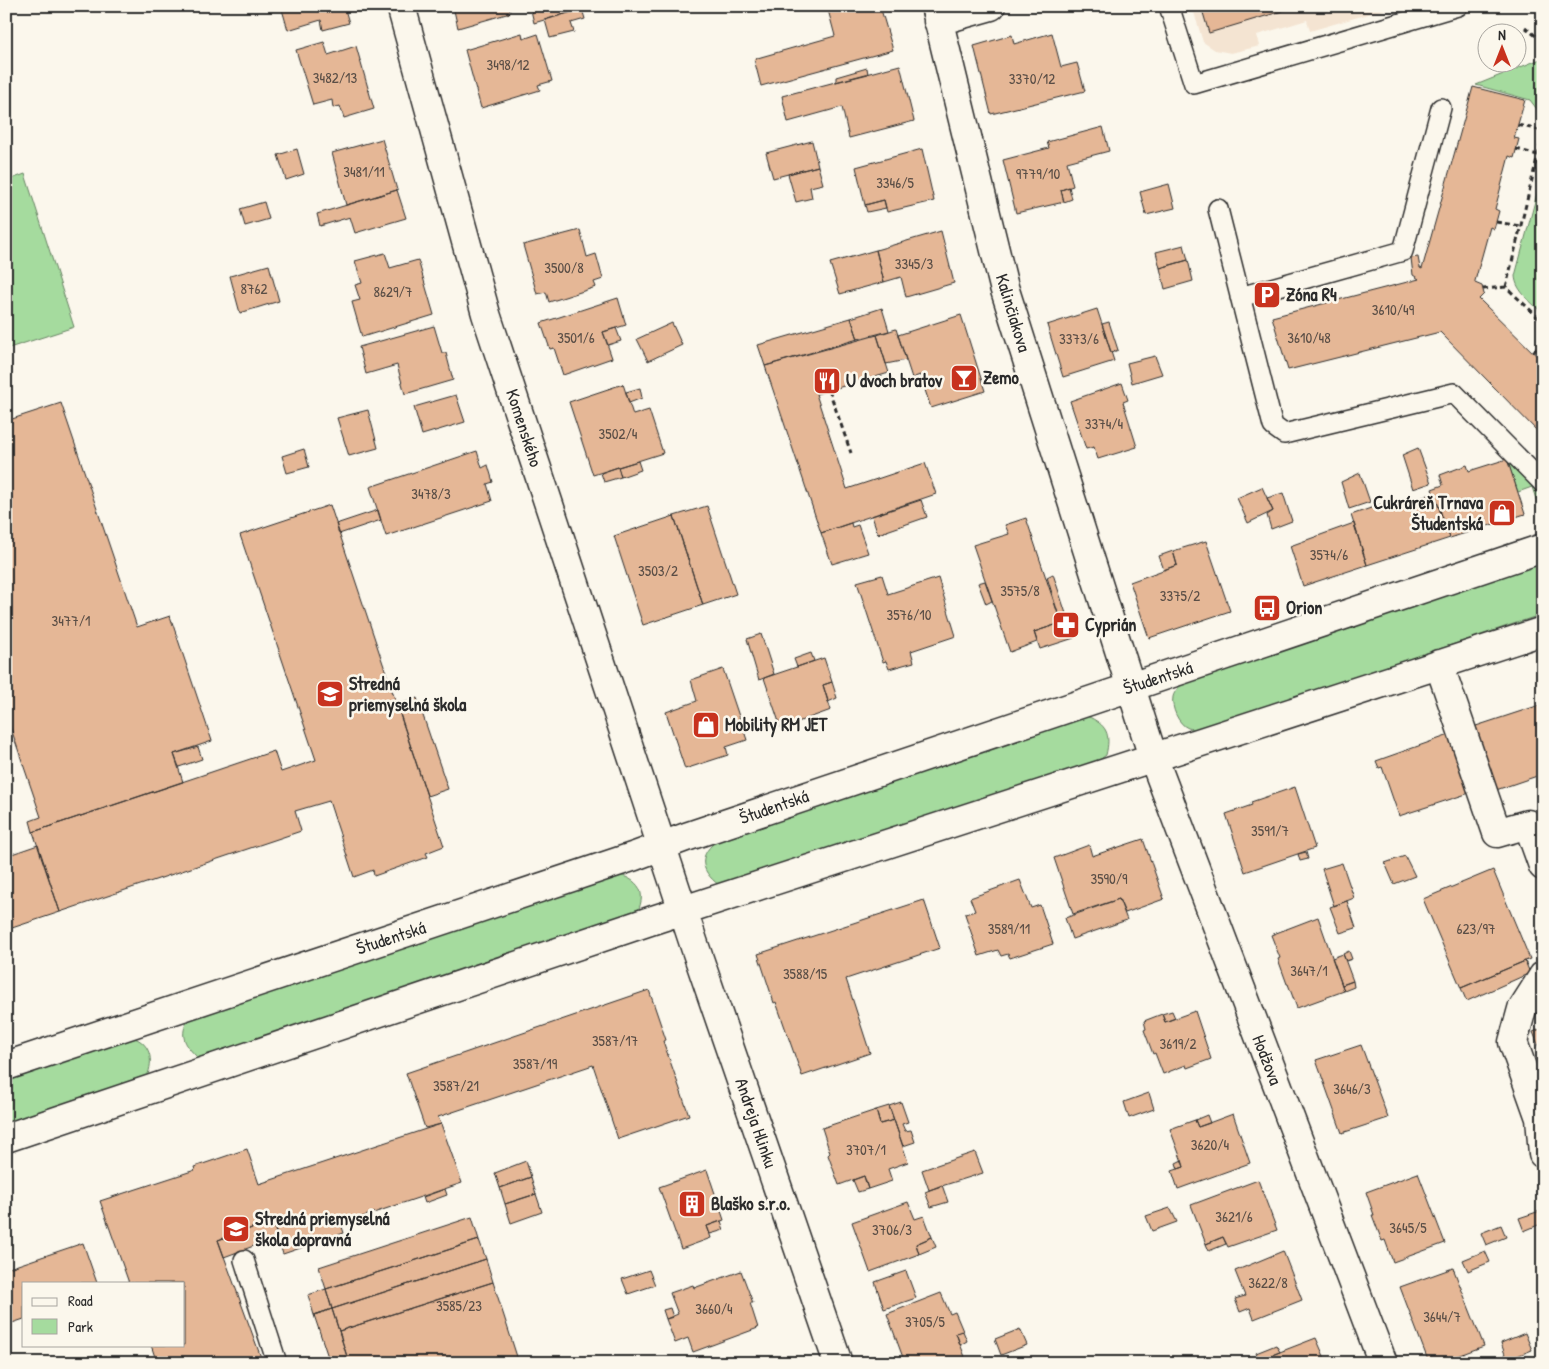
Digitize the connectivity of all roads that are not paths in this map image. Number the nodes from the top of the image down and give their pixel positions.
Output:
1 (401, 6) edge
2 (991, 6) edge
3 (1169, 6) edge
4 (1458, 6) edge
5 (936, 14) edge
6 (1441, 108) dead end
7 (1218, 209) dead end
8 (1240, 297) junction
9 (1543, 483) edge
10 (1543, 548) edge
11 (1543, 631) edge
12 (1440, 664) junction
13 (1131, 687) junction
14 (1153, 757) junction
15 (1535, 822) edge
16 (662, 846) junction
17 (1543, 866) edge
18 (684, 910) junction
19 (1543, 976) edge
20 (6, 1066) edge
21 (6, 1138) edge
22 (1543, 1154) edge
23 (244, 1260) dead end
24 (277, 1363) edge
25 (838, 1363) edge
26 (1383, 1363) edge

1 - 16 street, Komenského
2 - 5 street, Kalinčiakova
3 - 4 lane
5 - 13 street, Kalinčiakova
6 - 8 lane
7 - 8 lane
8 - 9 lane
10 - 13 street, Študentská
11 - 12 street
12 - 14 street
12 - 15 street
13 - 14 street, Kalinčiakova
13 - 16 street, Študentská
14 - 18 street
14 - 26 street, Hodžova
15 - 17 street
16 - 18 street, Komenského
16 - 20 street, Študentská
18 - 21 street
18 - 25 street, Andreja Hlinku
19 - 22 street
23 - 24 lane

